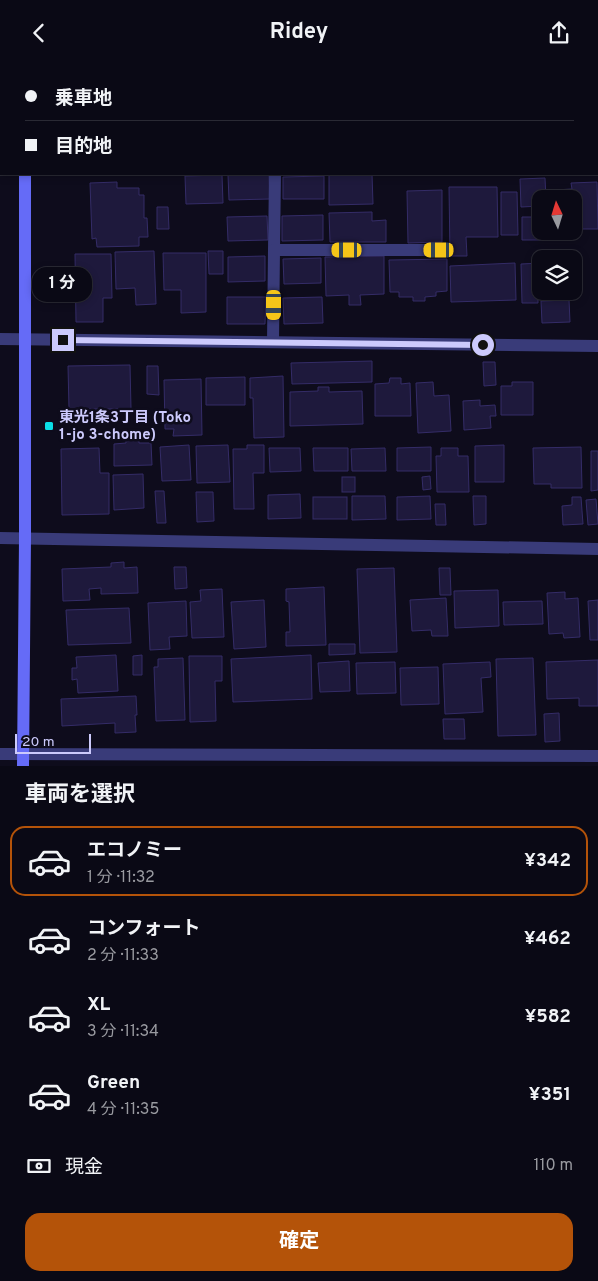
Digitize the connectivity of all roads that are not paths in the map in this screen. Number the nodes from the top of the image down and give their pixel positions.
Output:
1 (24, 175) edge
2 (276, 175) edge
3 (274, 250) junction
4 (439, 250) dead end
5 (0, 339) edge
6 (25, 339) junction
7 (273, 342) junction
8 (598, 346) edge
9 (0, 538) edge
10 (25, 538) junction
11 (598, 549) edge
12 (0, 754) edge
13 (598, 756) edge
14 (23, 760) edge
15 (400, 761) edge

1 - 6 street
2 - 3 street
3 - 4 street
3 - 7 street
5 - 6 street
6 - 7 street
6 - 10 street
7 - 8 street
9 - 10 street
10 - 11 street
10 - 14 street
12 - 14 street
13 - 15 street
14 - 15 street

